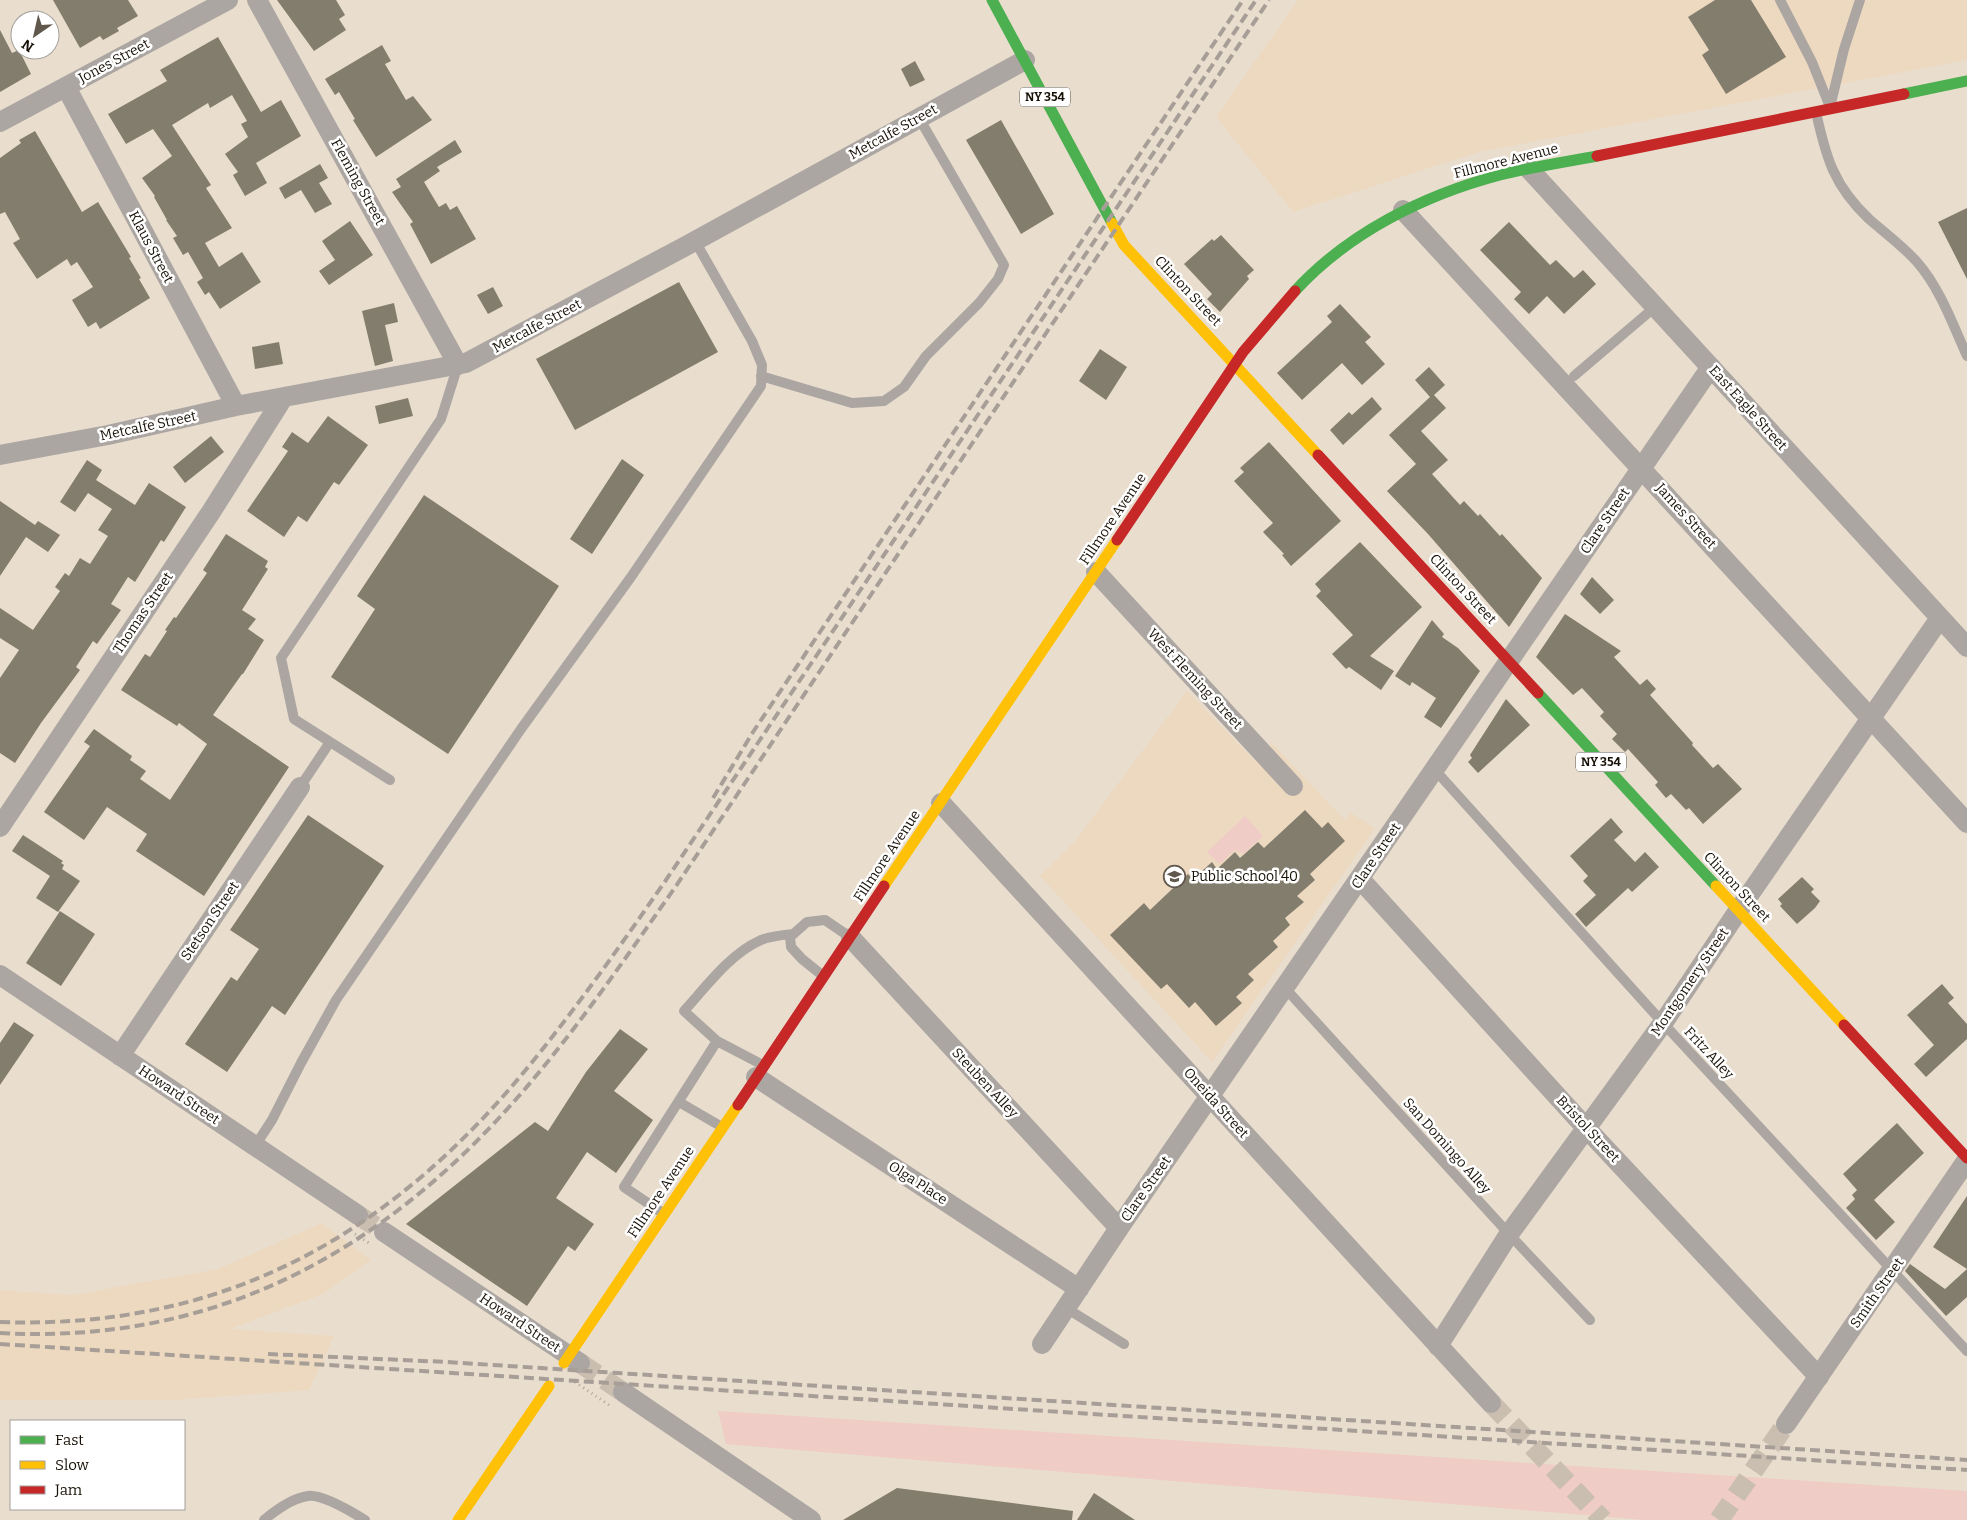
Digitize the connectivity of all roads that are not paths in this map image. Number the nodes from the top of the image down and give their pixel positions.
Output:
1 (228, 0) edge
2 (257, 0) edge
3 (992, 0) edge
4 (1780, 0) edge
5 (1860, 0) edge
6 (1025, 60) junction
7 (1967, 81) edge
8 (66, 87) junction
9 (1830, 108) junction
10 (1816, 111) junction
11 (919, 118) junction
12 (0, 122) edge
13 (1529, 169) junction
14 (1403, 210) junction
15 (695, 241) junction
16 (1655, 307) junction
17 (1967, 356) edge
18 (1236, 364) junction
19 (458, 365) junction
20 (1711, 367) junction
21 (761, 376) junction
22 (1574, 376) dead end
23 (283, 398) junction
24 (236, 406) junction
25 (0, 455) edge
26 (1642, 468) junction
27 (1096, 572) junction
28 (1940, 618) junction
29 (1967, 647) edge
30 (1509, 662) junction
31 (1870, 718) junction
32 (330, 742) junction
33 (1435, 770) junction
34 (390, 780) dead end
35 (1293, 786) dead end
36 (300, 787) joint
37 (941, 803) junction
38 (1967, 823) edge
39 (0, 826) edge
40 (1360, 879) junction
41 (1738, 911) junction
42 (793, 934) junction
43 (851, 938) junction
44 (0, 975) edge
45 (824, 977) junction
46 (1285, 988) junction
47 (1663, 1023) junction
48 (718, 1041) junction
49 (120, 1056) junction
50 (760, 1071) junction
51 (1211, 1097) junction
52 (679, 1102) junction
53 (723, 1127) junction
54 (1587, 1129) junction
55 (255, 1146) junction
56 (1967, 1159) edge
57 (664, 1214) junction
58 (358, 1215) tunnel mouth
59 (1119, 1228) junction
60 (384, 1232) tunnel mouth
61 (1509, 1234) junction
62 (1893, 1269) junction
63 (1079, 1289) junction
64 (1066, 1308) junction
65 (1590, 1320) dead end
66 (1042, 1344) dead end
67 (1124, 1344) dead end
68 (1438, 1346) junction
69 (1967, 1351) edge
70 (571, 1361) joint
71 (1819, 1377) junction
72 (549, 1386) dead end
73 (622, 1392) tunnel mouth
74 (1492, 1403) tunnel mouth
75 (1786, 1424) tunnel mouth
76 (264, 1520) edge
77 (364, 1520) edge
78 (458, 1520) edge
79 (811, 1520) edge

1 - 8 street, Jones Street
2 - 19 street, Fleming Street
3 - 6 street, Clinton Street / NY 354
4 - 9 lane
5 - 9 lane
6 - 11 street, Metcalfe Street
6 - 18 street, Clinton Street / NY 354
7 - 9 street, Fillmore Avenue
8 - 12 street, Jones Street
8 - 24 street, Klaus Street
9 - 10 street, Fillmore Avenue
10 - 13 street, Fillmore Avenue
10 - 17 lane
11 - 15 street, Metcalfe Street
11 - 21 lane
13 - 14 street, Fillmore Avenue
13 - 16 street, East Eagle Street
14 - 18 street, Fillmore Avenue
14 - 26 street, James Street
15 - 19 street, Metcalfe Street
15 - 21 lane
16 - 20 street, East Eagle Street
16 - 22 lane
18 - 27 street, Fillmore Avenue
18 - 30 street, Clinton Street / NY 354
19 - 23 street, Metcalfe Street
19 - 32 lane
20 - 26 street, Clare Street
20 - 28 street, East Eagle Street
21 - 55 lane
23 - 24 street, Metcalfe Street
23 - 39 street, Thomas Street
24 - 25 street, Metcalfe Street
26 - 30 street, Clare Street
26 - 31 street, James Street
27 - 35 street, West Fleming Street
27 - 37 street, Fillmore Avenue
28 - 29 street, East Eagle Street
28 - 31 street, Montgomery Street
30 - 33 street, Clare Street
30 - 41 street, Clinton Street / NY 354
31 - 38 street, James Street
31 - 41 street, Montgomery Street
32 - 34 lane
32 - 36 lane
33 - 40 street, Clare Street
33 - 47 lane, Fritz Alley
36 - 49 street, Stetson Street
37 - 43 street, Fillmore Avenue
37 - 51 street, Oneida Street
40 - 46 street, Clare Street
40 - 54 street, Bristol Street
41 - 47 street, Montgomery Street
41 - 56 street, Clinton Street / NY 354
42 - 43 lane
42 - 45 lane
42 - 48 lane
43 - 45 street, Fillmore Avenue
43 - 59 street, Steuben Alley
44 - 49 street, Howard Street
45 - 50 street, Fillmore Avenue
46 - 51 street, Clare Street
46 - 61 lane, San Domingo Alley
47 - 54 street, Montgomery Street
47 - 62 lane, Fritz Alley
48 - 50 lane
48 - 52 lane
49 - 55 street, Howard Street
50 - 53 street, Fillmore Avenue
50 - 63 street, Olga Place
51 - 59 street, Clare Street
51 - 68 street, Oneida Street
52 - 53 lane
52 - 57 lane
53 - 57 street, Fillmore Avenue
54 - 61 street, Montgomery Street
54 - 71 street, Bristol Street
55 - 58 street, Howard Street
56 - 62 street, Smith Street
57 - 70 street, Fillmore Avenue
59 - 63 street, Clare Street
60 - 70 street, Howard Street
61 - 65 lane, San Domingo Alley
61 - 68 street, Montgomery Street
62 - 69 lane, Fritz Alley
62 - 71 street, Smith Street
63 - 64 street, Clare Street
64 - 66 street, Clare Street
64 - 67 lane
68 - 74 street, Oneida Street
71 - 75 street, Smith Street
72 - 78 street
73 - 79 street
76 - 77 lane

